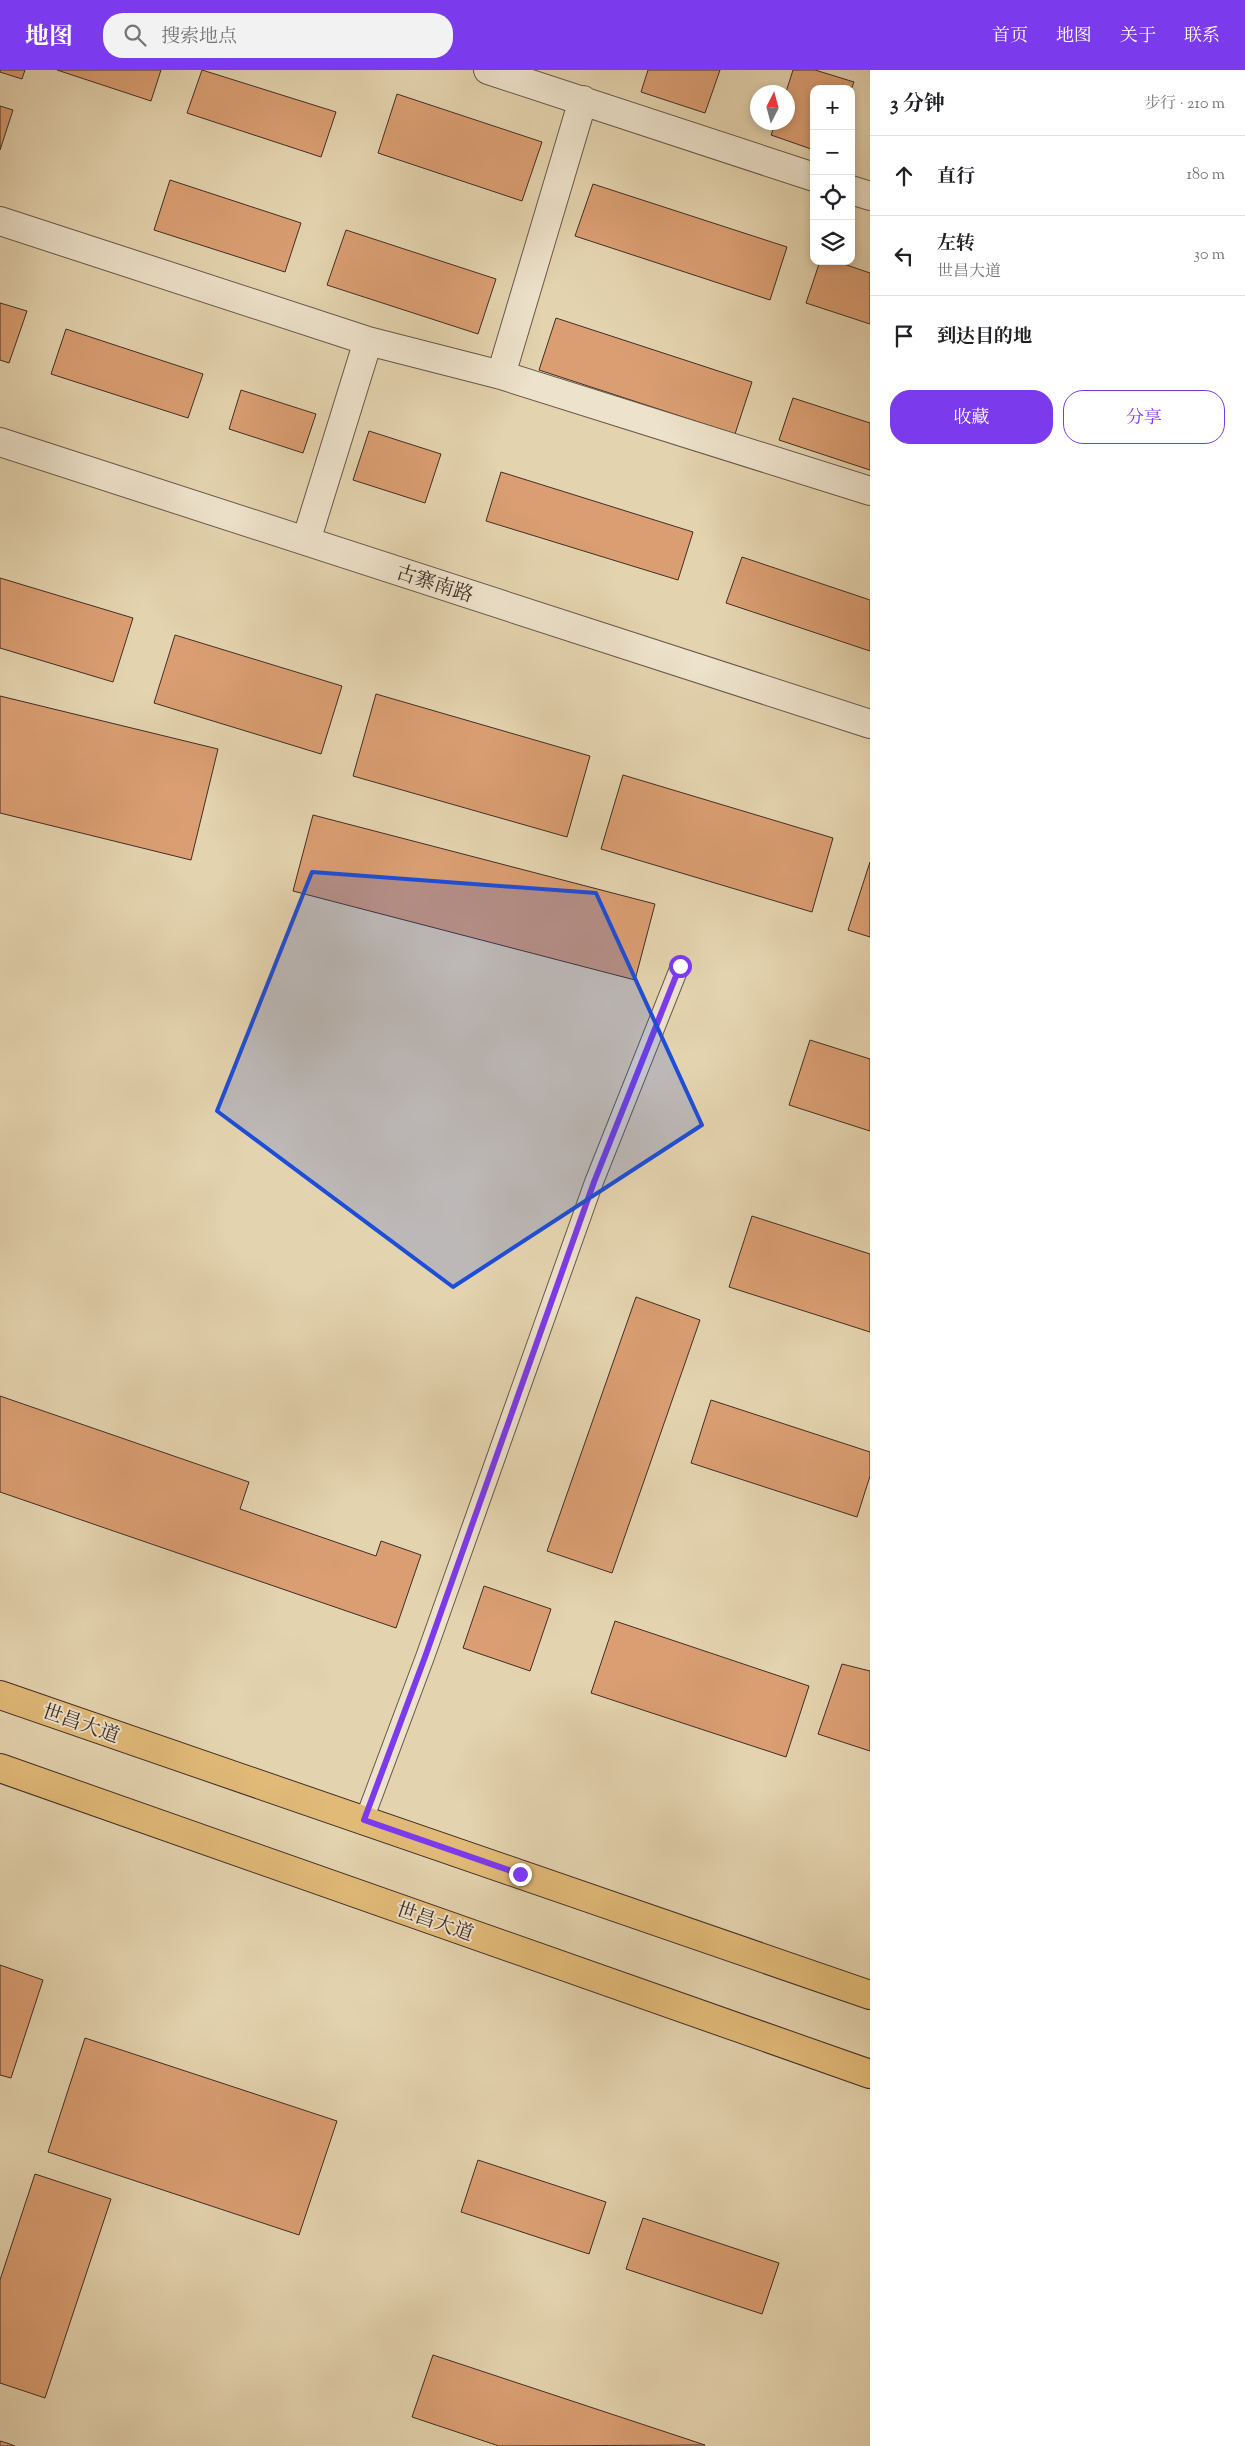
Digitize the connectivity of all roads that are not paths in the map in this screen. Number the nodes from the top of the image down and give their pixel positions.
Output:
1 (488, 70) edge
2 (583, 100) junction
3 (810, 176) edge
4 (855, 191) edge
5 (870, 196) edge
6 (0, 221) edge
7 (368, 342) junction
8 (501, 375) junction
9 (0, 442) edge
10 (870, 491) edge
11 (306, 541) junction
12 (870, 724) edge
13 (680, 966) dead end
14 (0, 1695) edge
15 (0, 1768) edge
16 (364, 1820) junction
17 (870, 1995) edge
18 (870, 2074) edge

1 - 2 street
2 - 3 street
2 - 8 street
4 - 5 street
6 - 7 street
7 - 8 street
7 - 11 street
8 - 10 street
9 - 11 street, 古寨南路
11 - 12 street, 古寨南路
13 - 16 lane
14 - 16 main road, 世昌大道
15 - 18 main road, 世昌大道
16 - 17 main road, 世昌大道

